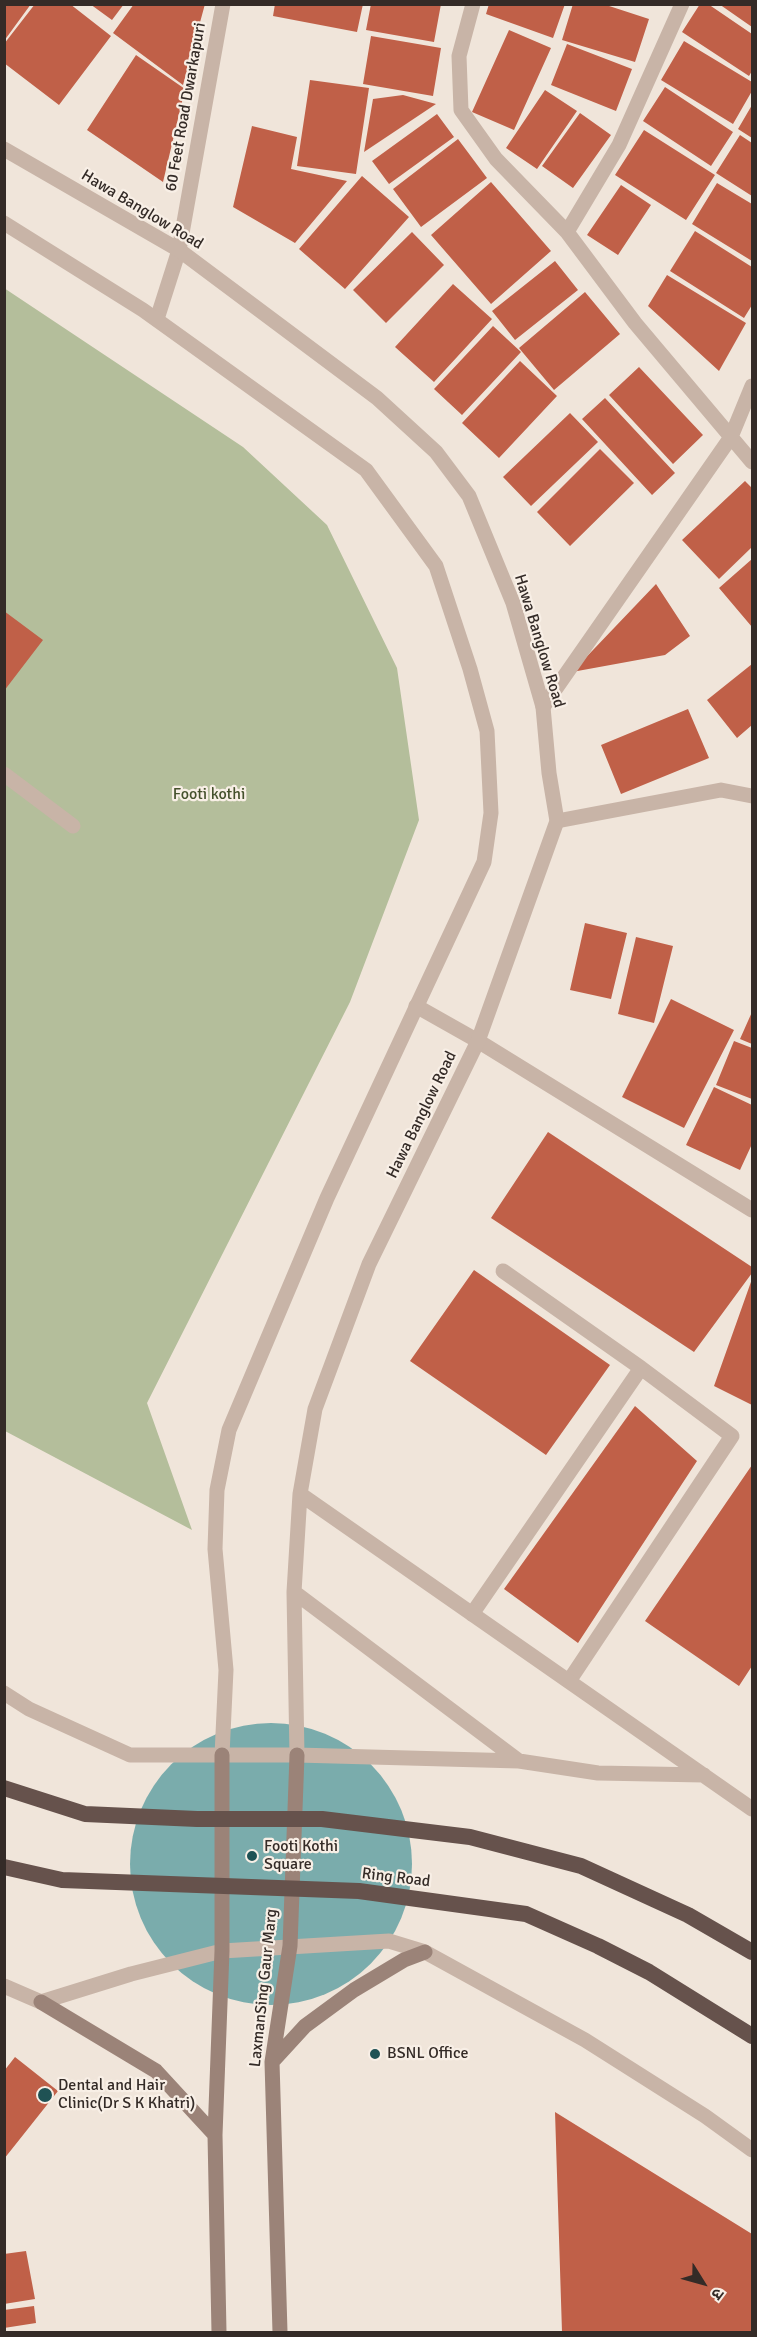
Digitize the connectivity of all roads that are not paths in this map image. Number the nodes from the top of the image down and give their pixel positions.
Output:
1 (223, 4) edge
2 (472, 4) edge
3 (682, 4) edge
4 (4, 150) edge
5 (4, 223) edge
6 (567, 232) junction
7 (179, 250) junction
8 (157, 319) junction
9 (753, 386) edge
10 (731, 437) junction
11 (753, 462) edge
12 (543, 707) junction
13 (4, 774) edge
14 (753, 796) edge
15 (557, 821) junction
16 (73, 826) dead end
17 (416, 1006) junction
18 (478, 1041) junction
19 (753, 1210) edge
20 (503, 1271) dead end
21 (641, 1368) junction
22 (300, 1494) junction
23 (294, 1592) junction
24 (472, 1614) junction
25 (569, 1681) junction
26 (4, 1693) edge
27 (222, 1755) junction
28 (297, 1755) junction
29 (519, 1761) junction
30 (704, 1775) junction
31 (4, 1788) edge
32 (753, 1809) edge
33 (4, 1867) edge
34 (290, 1946) junction
35 (222, 1951) junction
36 (424, 1952) junction
37 (753, 1952) edge
38 (4, 1986) edge
39 (41, 2002) junction
40 (753, 2036) edge
41 (272, 2062) junction
42 (215, 2135) junction
43 (753, 2150) edge
44 (219, 2332) edge
45 (280, 2332) edge

1 - 7 street, 60 Feet Road Dwarkapuri
2 - 6 street
3 - 6 street
4 - 7 street, Hawa Banglow Road
5 - 8 street
6 - 10 street
7 - 8 street, 60 Feet Road Dwarkapuri
7 - 12 street, Hawa Banglow Road
8 - 17 street
9 - 10 street
10 - 11 street
10 - 12 street
12 - 15 street, Hawa Banglow Road
13 - 16 street
14 - 15 street
15 - 18 street, Hawa Banglow Road
17 - 18 street
17 - 27 street
18 - 19 street
18 - 22 street, Hawa Banglow Road
20 - 21 street
21 - 24 street
21 - 25 street
22 - 23 street, Hawa Banglow Road
22 - 24 street
23 - 28 street, Hawa Banglow Road
23 - 29 street
24 - 25 street
25 - 30 street
26 - 27 street
27 - 28 street
27 - 35 main road
28 - 29 street
28 - 34 main road, LaxmanSing Gaur Marg
29 - 30 street
30 - 32 street
31 - 37 highway, bridge
33 - 40 highway, Ring Road, bridge
34 - 35 street
34 - 36 street
34 - 41 main road, LaxmanSing Gaur Marg
35 - 39 street
35 - 42 main road
36 - 41 main road
36 - 43 street
38 - 39 street
39 - 42 main road
41 - 45 main road, LaxmanSing Gaur Marg
42 - 44 main road

